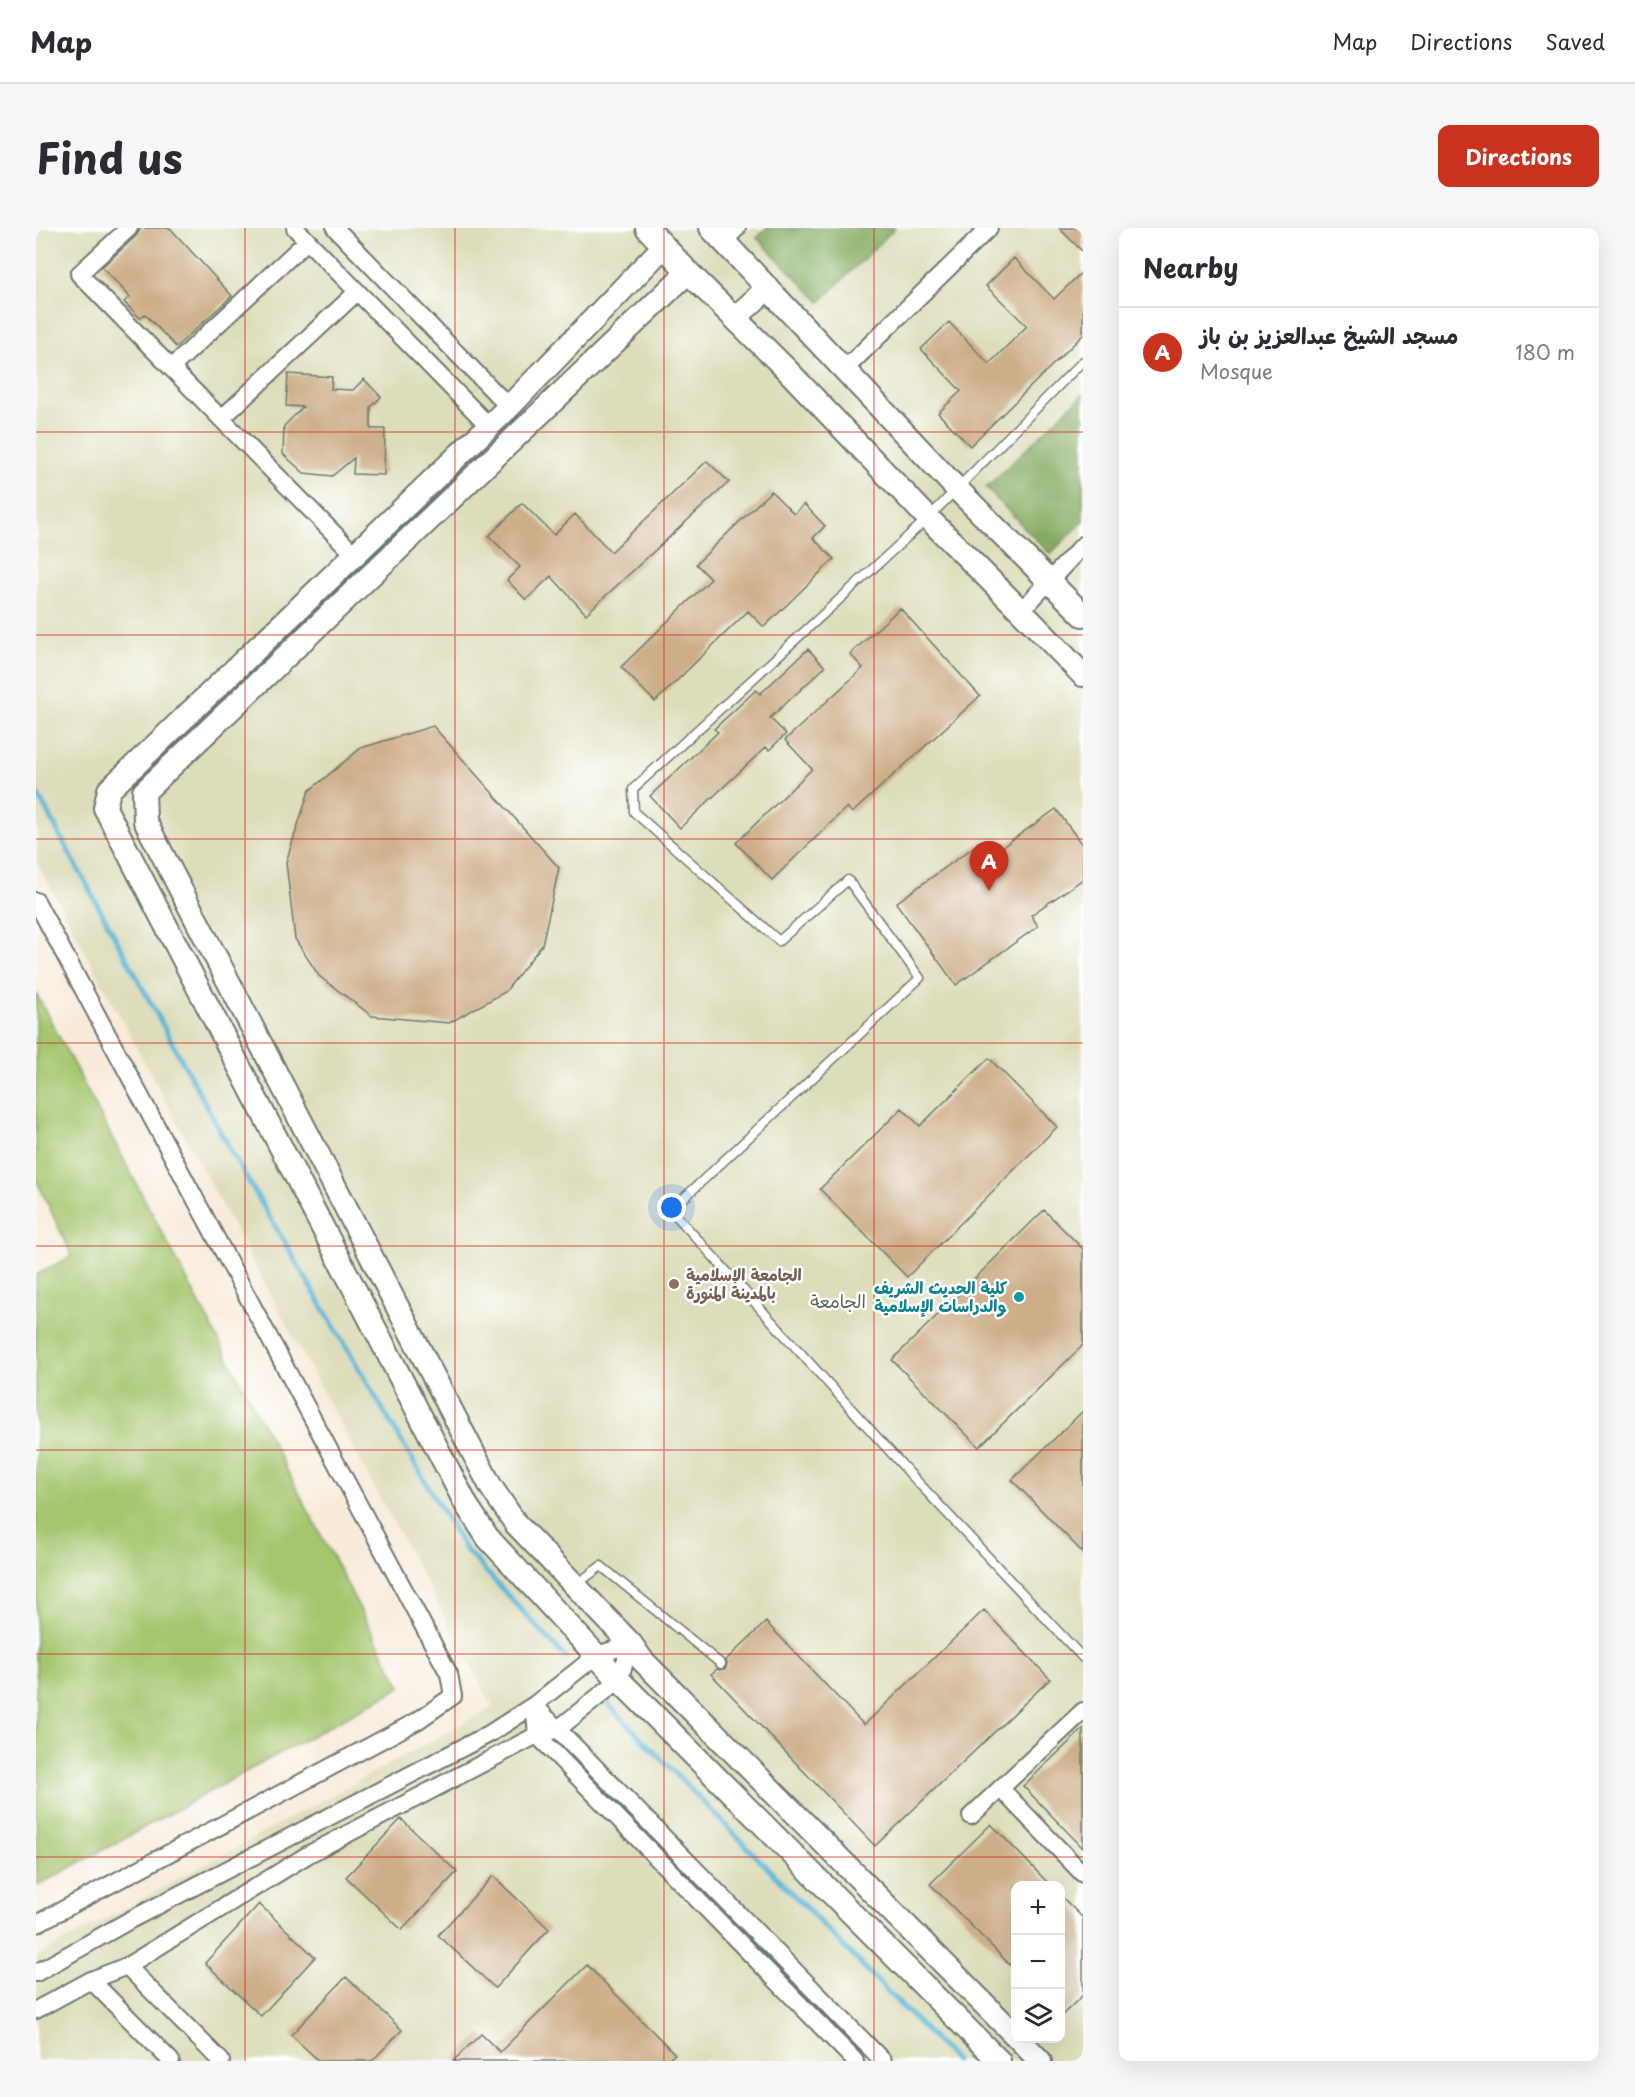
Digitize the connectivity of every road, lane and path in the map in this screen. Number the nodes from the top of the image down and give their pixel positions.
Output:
1 (129, 228) edge
2 (294, 228) edge
3 (335, 228) edge
4 (647, 228) edge
5 (989, 228) edge
6 (724, 232) edge
7 (307, 241) junction
8 (664, 246) junction
9 (688, 272) junction
10 (768, 288) junction
11 (357, 292) junction
12 (735, 318) junction
13 (1083, 361) edge
14 (171, 368) junction
15 (845, 369) junction
16 (509, 407) junction
17 (221, 418) junction
18 (489, 426) junction
19 (957, 489) junction
20 (928, 518) junction
21 (1083, 545) edge
22 (355, 555) junction
23 (1048, 581) junction
24 (1021, 610) junction
25 (1083, 615) edge
26 (1083, 675) edge
27 (36, 901) edge
28 (575, 1586) junction
29 (631, 1644) junction
30 (597, 1655) junction
31 (1083, 1658) edge
32 (721, 1665) dead end
33 (619, 1680) junction
34 (534, 1705) junction
35 (1083, 1711) edge
36 (558, 1729) junction
37 (537, 1735) junction
38 (1001, 1788) junction
39 (971, 1816) dead end
40 (1083, 1874) edge
41 (36, 1924) edge
42 (127, 1966) junction
43 (36, 1973) edge
44 (91, 1980) junction
45 (36, 2010) edge
46 (1011, 2031) edge
47 (1023, 2043) edge
48 (171, 2061) edge
49 (221, 2061) edge
50 (855, 2061) edge
51 (883, 2061) edge
52 (999, 2061) edge
53 (1040, 2061) edge

1 - 14 street
2 - 7 street
3 - 16 street
4 - 8 main road
5 - 15 street
6 - 10 main road
7 - 11 street
7 - 14 street
8 - 9 main road
8 - 16 main road
9 - 12 main road
9 - 28 main road
10 - 12 main road
10 - 15 main road
11 - 17 street
11 - 18 street
12 - 20 main road
13 - 19 lane
14 - 17 street
15 - 19 main road
16 - 18 main road
17 - 22 street
18 - 22 main road
19 - 20 lane
19 - 23 main road
20 - 24 main road
20 - 31 lane
21 - 23 street
22 - 30 main road
23 - 24 street
23 - 25 main road
24 - 26 main road
27 - 41 street
28 - 29 main road
28 - 32 lane
29 - 30 street
29 - 33 street
29 - 46 main road
30 - 33 main road
30 - 34 street
33 - 36 street
33 - 52 main road
34 - 36 street
34 - 37 street
34 - 43 street
35 - 38 street
36 - 37 street
36 - 51 street
37 - 42 street
37 - 50 street
38 - 39 street
38 - 40 street
42 - 44 street
42 - 49 street
44 - 45 street
44 - 48 street
47 - 53 main road

